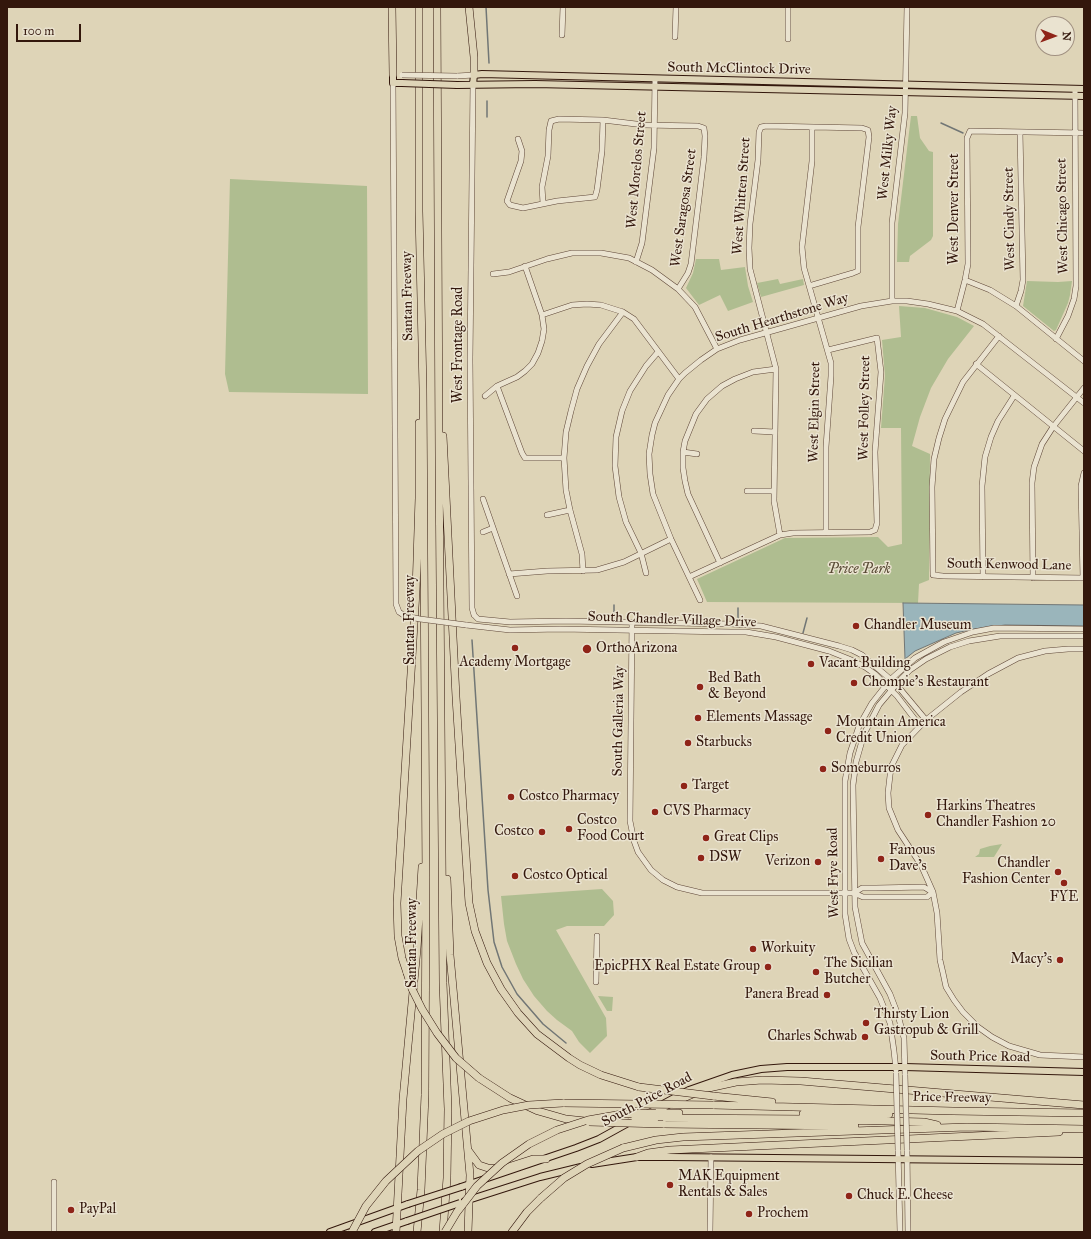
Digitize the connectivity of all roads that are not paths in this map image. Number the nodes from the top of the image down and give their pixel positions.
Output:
1 (392, 7) edge
2 (419, 7) edge
3 (437, 7) edge
4 (469, 7) edge
5 (562, 7) edge
6 (676, 7) edge
7 (788, 7) edge
8 (907, 7) edge
9 (562, 34) dead end
10 (675, 37) dead end
11 (788, 38) dead end
12 (393, 75) junction
13 (474, 75) junction
14 (655, 79) junction
15 (393, 83) junction
16 (474, 84) junction
17 (906, 85) junction
18 (655, 87) junction
19 (1075, 89) junction
20 (1084, 89) edge
21 (906, 93) junction
22 (1075, 96) junction
23 (1084, 96) edge
24 (603, 120) junction
25 (654, 126) junction
26 (812, 127) junction
27 (1020, 132) junction
28 (1074, 133) junction
29 (1084, 133) edge
30 (518, 139) dead end
31 (543, 203) junction
32 (636, 262) junction
33 (525, 266) junction
34 (493, 274) dead end
35 (966, 280) junction
36 (809, 286) junction
37 (678, 289) junction
38 (892, 301) junction
39 (1016, 306) junction
40 (957, 311) junction
41 (623, 312) junction
42 (542, 315) junction
43 (818, 318) junction
44 (421, 327) junction
45 (767, 333) junction
46 (1000, 336) junction
47 (1056, 339) junction
48 (717, 349) junction
49 (828, 350) junction
50 (658, 352) junction
51 (1084, 361) edge
52 (976, 364) junction
53 (776, 369) junction
54 (679, 379) junction
55 (497, 386) junction
56 (439, 388) junction
57 (1084, 388) edge
58 (485, 396) dead end
59 (1014, 396) junction
60 (1077, 397) junction
61 (1084, 403) edge
62 (1053, 427) junction
63 (754, 431) dead end
64 (775, 432) junction
65 (1084, 451) edge
66 (683, 452) junction
67 (697, 454) dead end
68 (564, 458) junction
69 (1084, 473) edge
70 (747, 491) dead end
71 (773, 491) junction
72 (483, 499) dead end
73 (570, 510) junction
74 (547, 515) dead end
75 (493, 528) junction
76 (483, 532) dead end
77 (826, 532) junction
78 (780, 535) junction
79 (671, 539) junction
80 (641, 553) junction
81 (720, 563) junction
82 (583, 571) junction
83 (646, 573) dead end
84 (509, 574) junction
85 (689, 577) junction
86 (983, 577) junction
87 (1033, 578) junction
88 (1083, 578) edge
89 (517, 596) dead end
90 (700, 600) dead end
91 (474, 615) junction
92 (632, 622) junction
93 (466, 625) junction
94 (1084, 629) edge
95 (632, 630) junction
96 (1084, 636) edge
97 (1084, 649) edge
98 (888, 681) junction
99 (894, 687) junction
100 (926, 720) junction
101 (920, 726) junction
102 (442, 791) junction
103 (426, 821) junction
104 (933, 892) junction
105 (844, 893) junction
106 (854, 893) junction
107 (597, 936) dead end
108 (596, 982) dead end
109 (1084, 1057) edge
110 (905, 1067) junction
111 (896, 1070) junction
112 (1084, 1072) edge
113 (1084, 1105) edge
114 (820, 1107) junction
115 (953, 1111) junction
116 (1084, 1113) edge
117 (655, 1115) junction
118 (640, 1117) junction
119 (953, 1127) junction
120 (1084, 1130) edge
121 (467, 1148) junction
122 (637, 1157) junction
123 (711, 1157) junction
124 (546, 1159) junction
125 (898, 1160) junction
126 (907, 1160) junction
127 (1084, 1161) edge
128 (54, 1182) dead end
129 (470, 1184) junction
130 (470, 1200) junction
131 (398, 1207) junction
132 (908, 1216) junction
133 (900, 1217) junction
134 (397, 1228) edge
135 (54, 1232) edge
136 (330, 1232) edge
137 (352, 1232) edge
138 (375, 1232) edge
139 (417, 1232) edge
140 (444, 1232) edge
141 (449, 1232) edge
142 (468, 1232) edge
143 (512, 1232) edge
144 (710, 1232) edge
145 (900, 1232) edge
146 (908, 1232) edge

1 - 12 highway
2 - 44 highway, Santan Freeway
3 - 56 highway, Santan Freeway
4 - 13 highway
5 - 9 street
6 - 10 street
7 - 11 street
8 - 17 street, West Milky Way
12 - 13 street, South McClintock Drive, bridge
12 - 15 main road
13 - 14 main road, South McClintock Drive
13 - 16 main road, West Frontage Road
14 - 17 main road, South McClintock Drive
14 - 18 street, West Morelos Street
15 - 16 main road, South McClintock Drive, bridge
15 - 93 street, South Chandler Village Drive, bridge
16 - 18 main road, South McClintock Drive
16 - 91 street, West Frontage Road
17 - 19 main road, South McClintock Drive
17 - 21 street, West Milky Way
18 - 21 main road, South McClintock Drive
18 - 25 street, West Morelos Street
19 - 20 main road, South McClintock Drive
19 - 22 street, West Chicago Street
21 - 22 main road, South McClintock Drive
21 - 38 street, West Milky Way
22 - 23 main road, South McClintock Drive
22 - 28 street, West Chicago Street
24 - 25 street
24 - 31 street
24 - 31 street
25 - 32 street, West Morelos Street
25 - 37 street, West Saragosa Street
26 - 36 street, West Elgin Street
26 - 36 street
26 - 45 street, West Whitten Street
27 - 28 street
27 - 35 street, West Denver Street
27 - 39 street, West Cindy Street
28 - 29 street
28 - 47 street, West Chicago Street
30 - 31 street
32 - 33 street
32 - 37 street
33 - 34 street
33 - 42 street
35 - 39 street
35 - 40 street, West Denver Street
36 - 43 street, West Elgin Street
37 - 48 street
38 - 40 street, South Hearthstone Way
38 - 43 street, South Hearthstone Way
39 - 47 street
40 - 46 street, South Hearthstone Way
41 - 42 street
41 - 50 street
41 - 68 street
42 - 55 street
43 - 45 street, South Hearthstone Way
43 - 49 street, West Elgin Street
44 - 103 highway, Santan Freeway
44 - 119 highway, bridge
45 - 48 street, South Hearthstone Way
45 - 53 street, West Whitten Street
46 - 52 street
46 - 60 street, South Hearthstone Way
47 - 51 street
48 - 54 street, South Hearthstone Way
49 - 77 street, West Elgin Street
49 - 77 street, West Folley Street
50 - 54 street
50 - 80 street
52 - 59 street
52 - 86 street, South Kenwood Lane
53 - 64 street, West Whitten Street
53 - 66 street
54 - 79 street, South Hearthstone Way
55 - 58 street
55 - 68 street
56 - 102 highway, Santan Freeway
56 - 114 highway, bridge
57 - 60 street
59 - 62 street
59 - 86 street
60 - 61 street, South Hearthstone Way
60 - 62 street
62 - 65 street
62 - 87 street
63 - 64 street
64 - 71 street, West Whitten Street
66 - 67 street
66 - 81 street
68 - 73 street
69 - 88 street
70 - 71 street
71 - 78 street, West Whitten Street
72 - 75 street
73 - 74 street
73 - 82 street
75 - 76 street
75 - 84 street
77 - 78 street
78 - 81 street
79 - 80 street
79 - 85 street, South Hearthstone Way
80 - 82 street
80 - 83 street
81 - 85 street
82 - 84 street
84 - 89 street
85 - 90 street, South Hearthstone Way
86 - 87 street, South Kenwood Lane
87 - 88 street, South Kenwood Lane
91 - 92 street, South Chandler Village Drive
91 - 93 street
92 - 95 street, South Galleria Way
92 - 98 street, South Chandler Village Drive
93 - 95 street, South Chandler Village Drive
94 - 98 street
95 - 98 street, South Chandler Village Drive
95 - 105 street, South Galleria Way
96 - 99 street
97 - 100 street
98 - 99 street, South Chandler Village Drive
98 - 105 street, West Frye Road
99 - 100 street, South Chandler Village Drive
99 - 101 street, South Chandler Village Drive
99 - 106 street, West Frye Road
100 - 101 street
101 - 104 street
102 - 121 highway
102 - 140 highway, Santan Freeway
103 - 131 highway
103 - 139 highway, Santan Freeway
104 - 106 street, South Galleria Way
104 - 106 street, South Galleria Way
104 - 109 street
105 - 106 street, South Galleria Way
105 - 111 street, West Frye Road
106 - 110 street, West Frye Road
107 - 108 street
110 - 111 main road, South Price Road
110 - 112 main road, South Price Road
110 - 126 street, West Frye Road, bridge
111 - 118 main road, South Price Road
111 - 125 street, West Frye Road, bridge
113 - 118 highway
114 - 115 highway, Price Freeway
114 - 137 highway, bridge
115 - 116 highway, Price Freeway
115 - 117 highway
117 - 119 highway
117 - 140 highway, bridge
117 - 141 highway, bridge
118 - 124 main road, South Price Road
119 - 120 highway, Price Freeway
119 - 143 highway, bridge
120 - 122 highway
121 - 124 highway
121 - 129 highway
122 - 123 main road
122 - 130 main road
123 - 125 main road
123 - 144 street
124 - 129 main road, South Price Road
125 - 126 main road
125 - 133 street, West Frye Road
126 - 127 main road
126 - 132 street, West Frye Road
128 - 135 street
129 - 130 highway
129 - 131 main road, South Price Road, bridge
130 - 134 main road, bridge
130 - 142 highway
131 - 134 highway
131 - 136 main road, South Price Road
132 - 133 street
132 - 146 street, West Frye Road
133 - 145 street, West Frye Road
134 - 138 main road

